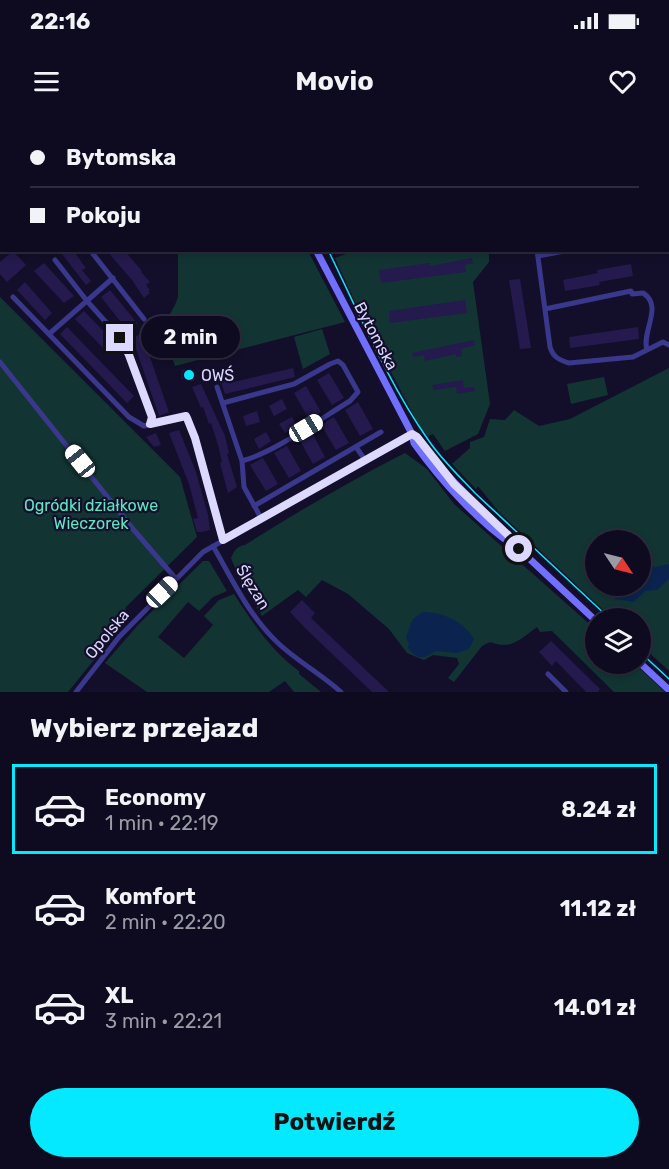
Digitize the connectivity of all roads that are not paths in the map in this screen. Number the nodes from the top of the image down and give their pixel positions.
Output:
1 (92, 252) edge
2 (317, 252) edge
3 (537, 253) edge
4 (55, 260) dead end
5 (113, 278) junction
6 (13, 297) dead end
7 (87, 301) junction
8 (545, 309) junction
9 (144, 319) dead end
10 (49, 334) junction
11 (669, 345) edge
12 (647, 350) junction
13 (0, 362) edge
14 (217, 387) dead end
15 (223, 403) junction
16 (150, 424) junction
17 (381, 432) dead end
18 (412, 434) junction
19 (356, 447) junction
20 (365, 460) junction
21 (242, 461) junction
22 (254, 506) junction
23 (261, 519) junction
24 (223, 540) junction
25 (213, 546) junction
26 (176, 579) junction
27 (585, 611) edge
28 (651, 673) edge
29 (548, 674) dead end
30 (669, 690) edge
31 (76, 692) edge
32 (341, 692) edge
33 (566, 692) edge

1 - 5 street
2 - 18 main road, Bytomska
3 - 8 street
4 - 7 street
5 - 7 street
5 - 9 street
6 - 10 street
7 - 10 street
7 - 16 street
8 - 12 street
8 - 12 street
10 - 16 street
11 - 12 street
13 - 26 street
14 - 15 street
15 - 21 street
15 - 21 street
16 - 24 street
17 - 19 street
18 - 20 street
18 - 27 main road, Bytomska
19 - 20 street
19 - 22 street
20 - 23 street
21 - 22 street
22 - 23 street
23 - 24 street
24 - 25 street
25 - 26 street, Opolska
25 - 32 street, Ślęzan
26 - 31 street, Opolska
28 - 30 main road
29 - 33 street

